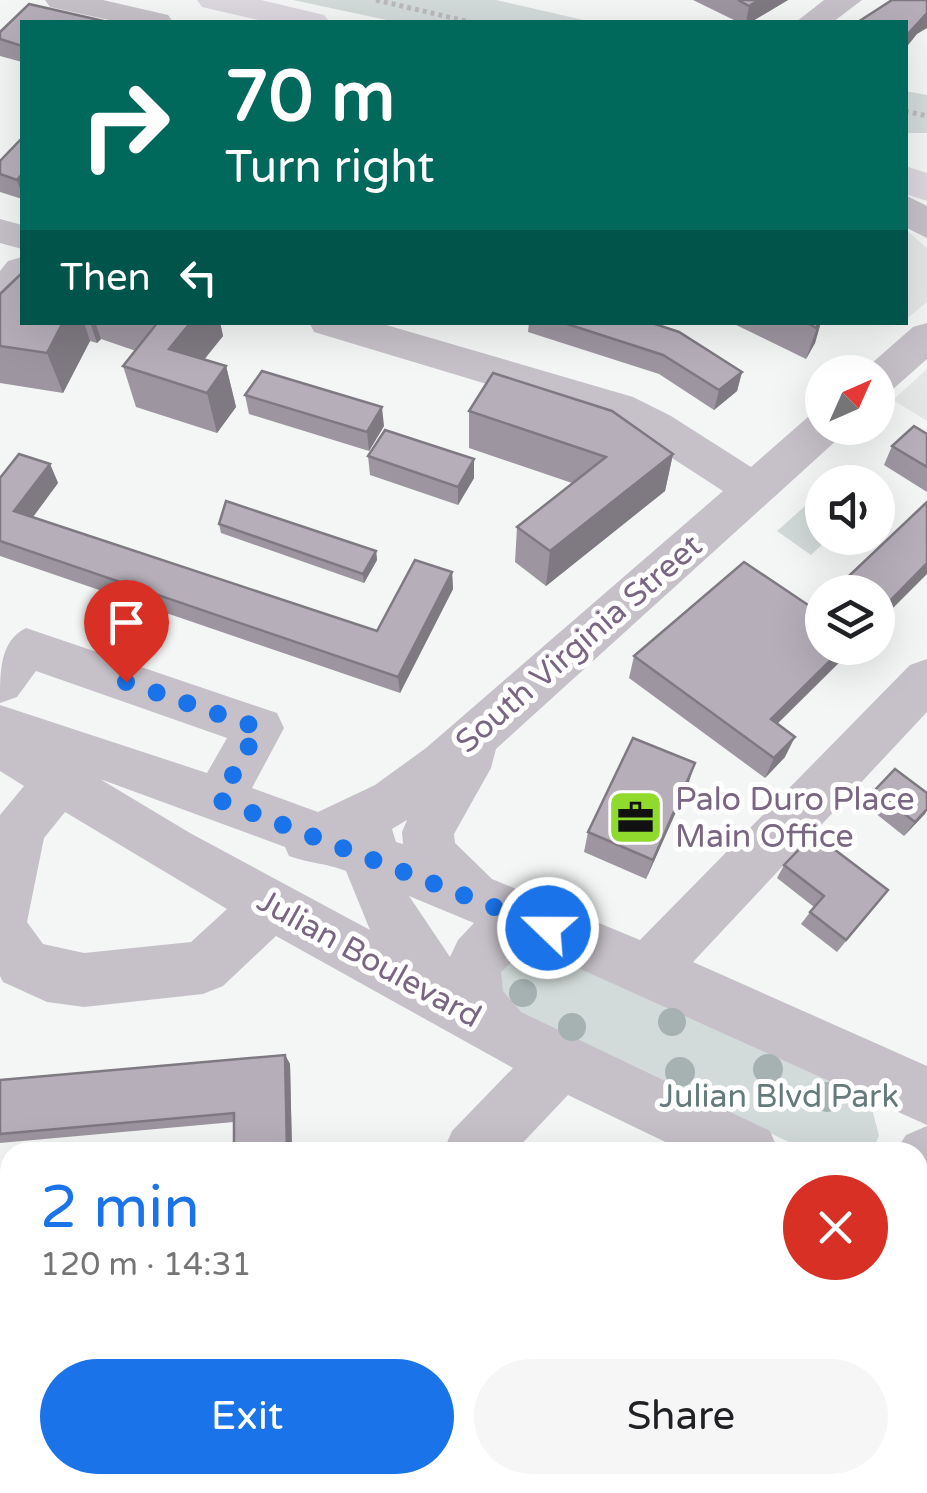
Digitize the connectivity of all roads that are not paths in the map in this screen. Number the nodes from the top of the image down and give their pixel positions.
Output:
1 (60, 0) edge
2 (214, 0) edge
3 (846, 0) edge
4 (248, 16) edge
5 (148, 20) edge
6 (291, 20) edge
7 (815, 20) edge
8 (908, 210) edge
9 (927, 226) edge
10 (20, 272) edge
11 (0, 296) edge
12 (338, 325) edge
13 (927, 337) edge
14 (895, 365) edge
15 (805, 444) edge
16 (753, 489) junction
17 (927, 678) edge
18 (0, 682) edge
19 (512, 704) junction
20 (0, 726) edge
21 (0, 744) edge
22 (63, 783) junction
23 (219, 800) junction
24 (344, 846) junction
25 (484, 901) junction
26 (271, 905) junction
27 (0, 926) edge
28 (548, 928) junction
29 (651, 968) junction
30 (487, 1024) junction
31 (560, 1061) junction
32 (927, 1096) edge
33 (483, 1142) edge
34 (728, 1142) edge

1 - 5 street
2 - 4 main road
3 - 7 street
4 - 6 main road
8 - 9 street
10 - 11 street
12 - 16 street
13 - 14 street
15 - 16 street, South Virginia Street
16 - 19 street, South Virginia Street
17 - 29 street
18 - 23 street
19 - 24 street, South Virginia Street
19 - 25 street
20 - 23 street
21 - 22 street, Julian Boulevard
22 - 24 street
22 - 26 street, Julian Boulevard
22 - 27 street
23 - 24 street
24 - 25 street
24 - 30 street
25 - 28 street
26 - 27 street
26 - 30 street, Julian Boulevard
28 - 29 street
28 - 30 street
29 - 32 street
30 - 31 street, Julian Boulevard
31 - 33 street
31 - 34 street, Julian Boulevard

